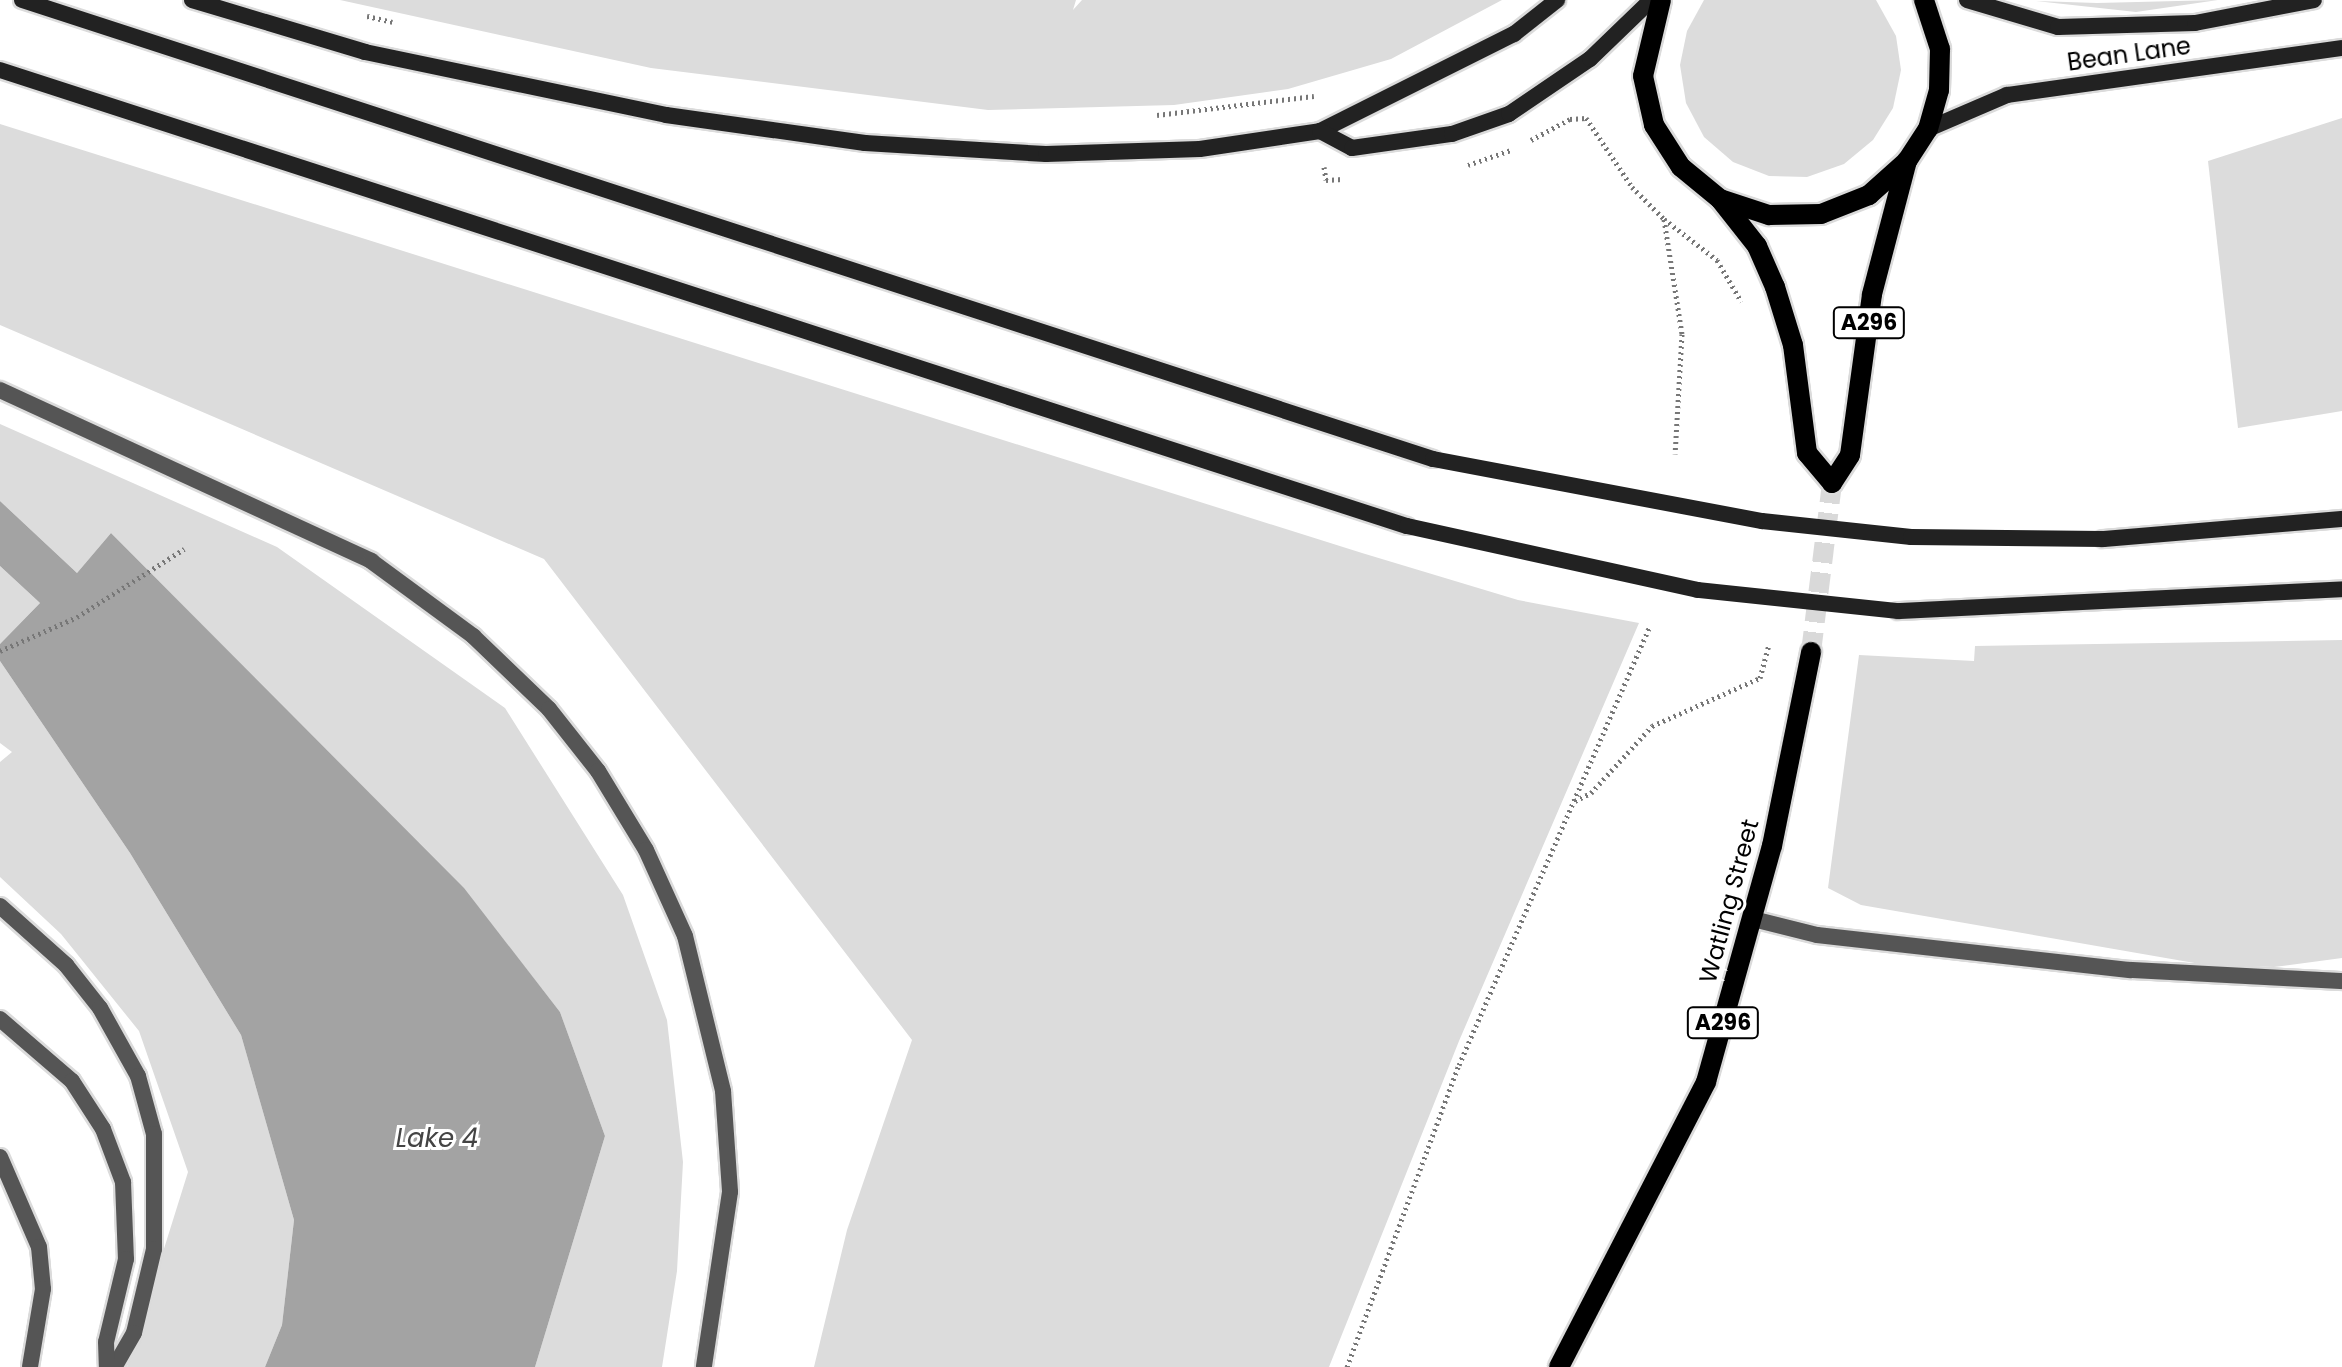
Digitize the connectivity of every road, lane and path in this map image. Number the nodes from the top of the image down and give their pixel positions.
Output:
1 (22, 0) edge
2 (192, 0) edge
3 (1557, 0) edge
4 (1651, 0) edge
5 (1661, 0) edge
6 (1924, 0) edge
7 (1967, 0) edge
8 (2314, 0) edge
9 (360, 14) dead end
10 (397, 23) dead end
11 (2342, 48) edge
12 (0, 70) edge
13 (1318, 96) dead end
14 (1144, 116) dead end
15 (1928, 129) junction
16 (1320, 131) junction
17 (1907, 161) junction
18 (1458, 168) dead end
19 (1352, 179) dead end
20 (1326, 180) dead end
21 (1720, 199) junction
22 (1664, 219) junction
23 (1747, 313) dead end
24 (0, 390) edge
25 (1675, 454) dead end
26 (2342, 519) edge
27 (184, 549) dead end
28 (2342, 589) edge
29 (1650, 626) dead end
30 (1769, 644) dead end
31 (0, 651) edge
32 (1811, 652) tunnel mouth
33 (1574, 801) junction
34 (0, 906) edge
35 (1753, 919) junction
36 (2342, 981) edge
37 (0, 1019) edge
38 (0, 1157) edge
39 (30, 1367) edge
40 (107, 1367) edge
41 (114, 1367) edge
42 (704, 1367) edge
43 (1347, 1367) edge
44 (1559, 1367) edge

1 - 26 main road, bridge
2 - 16 main road
3 - 16 main road
4 - 16 main road
5 - 21 main road
6 - 15 main road
7 - 8 main road, Bean Lane
9 - 10 path
11 - 15 main road, Bean Lane
12 - 28 main road, bridge
13 - 14 path
15 - 17 main road
17 - 21 main road
17 - 21 main road, A296
18 - 22 path
19 - 20 path
22 - 23 path
22 - 25 path
24 - 42 street
27 - 31 path
29 - 33 path
30 - 33 path
32 - 35 main road, Watling Street / A296
33 - 43 path
34 - 41 street
35 - 36 street
35 - 44 main road, Watling Street / A296
37 - 40 street
38 - 39 street

